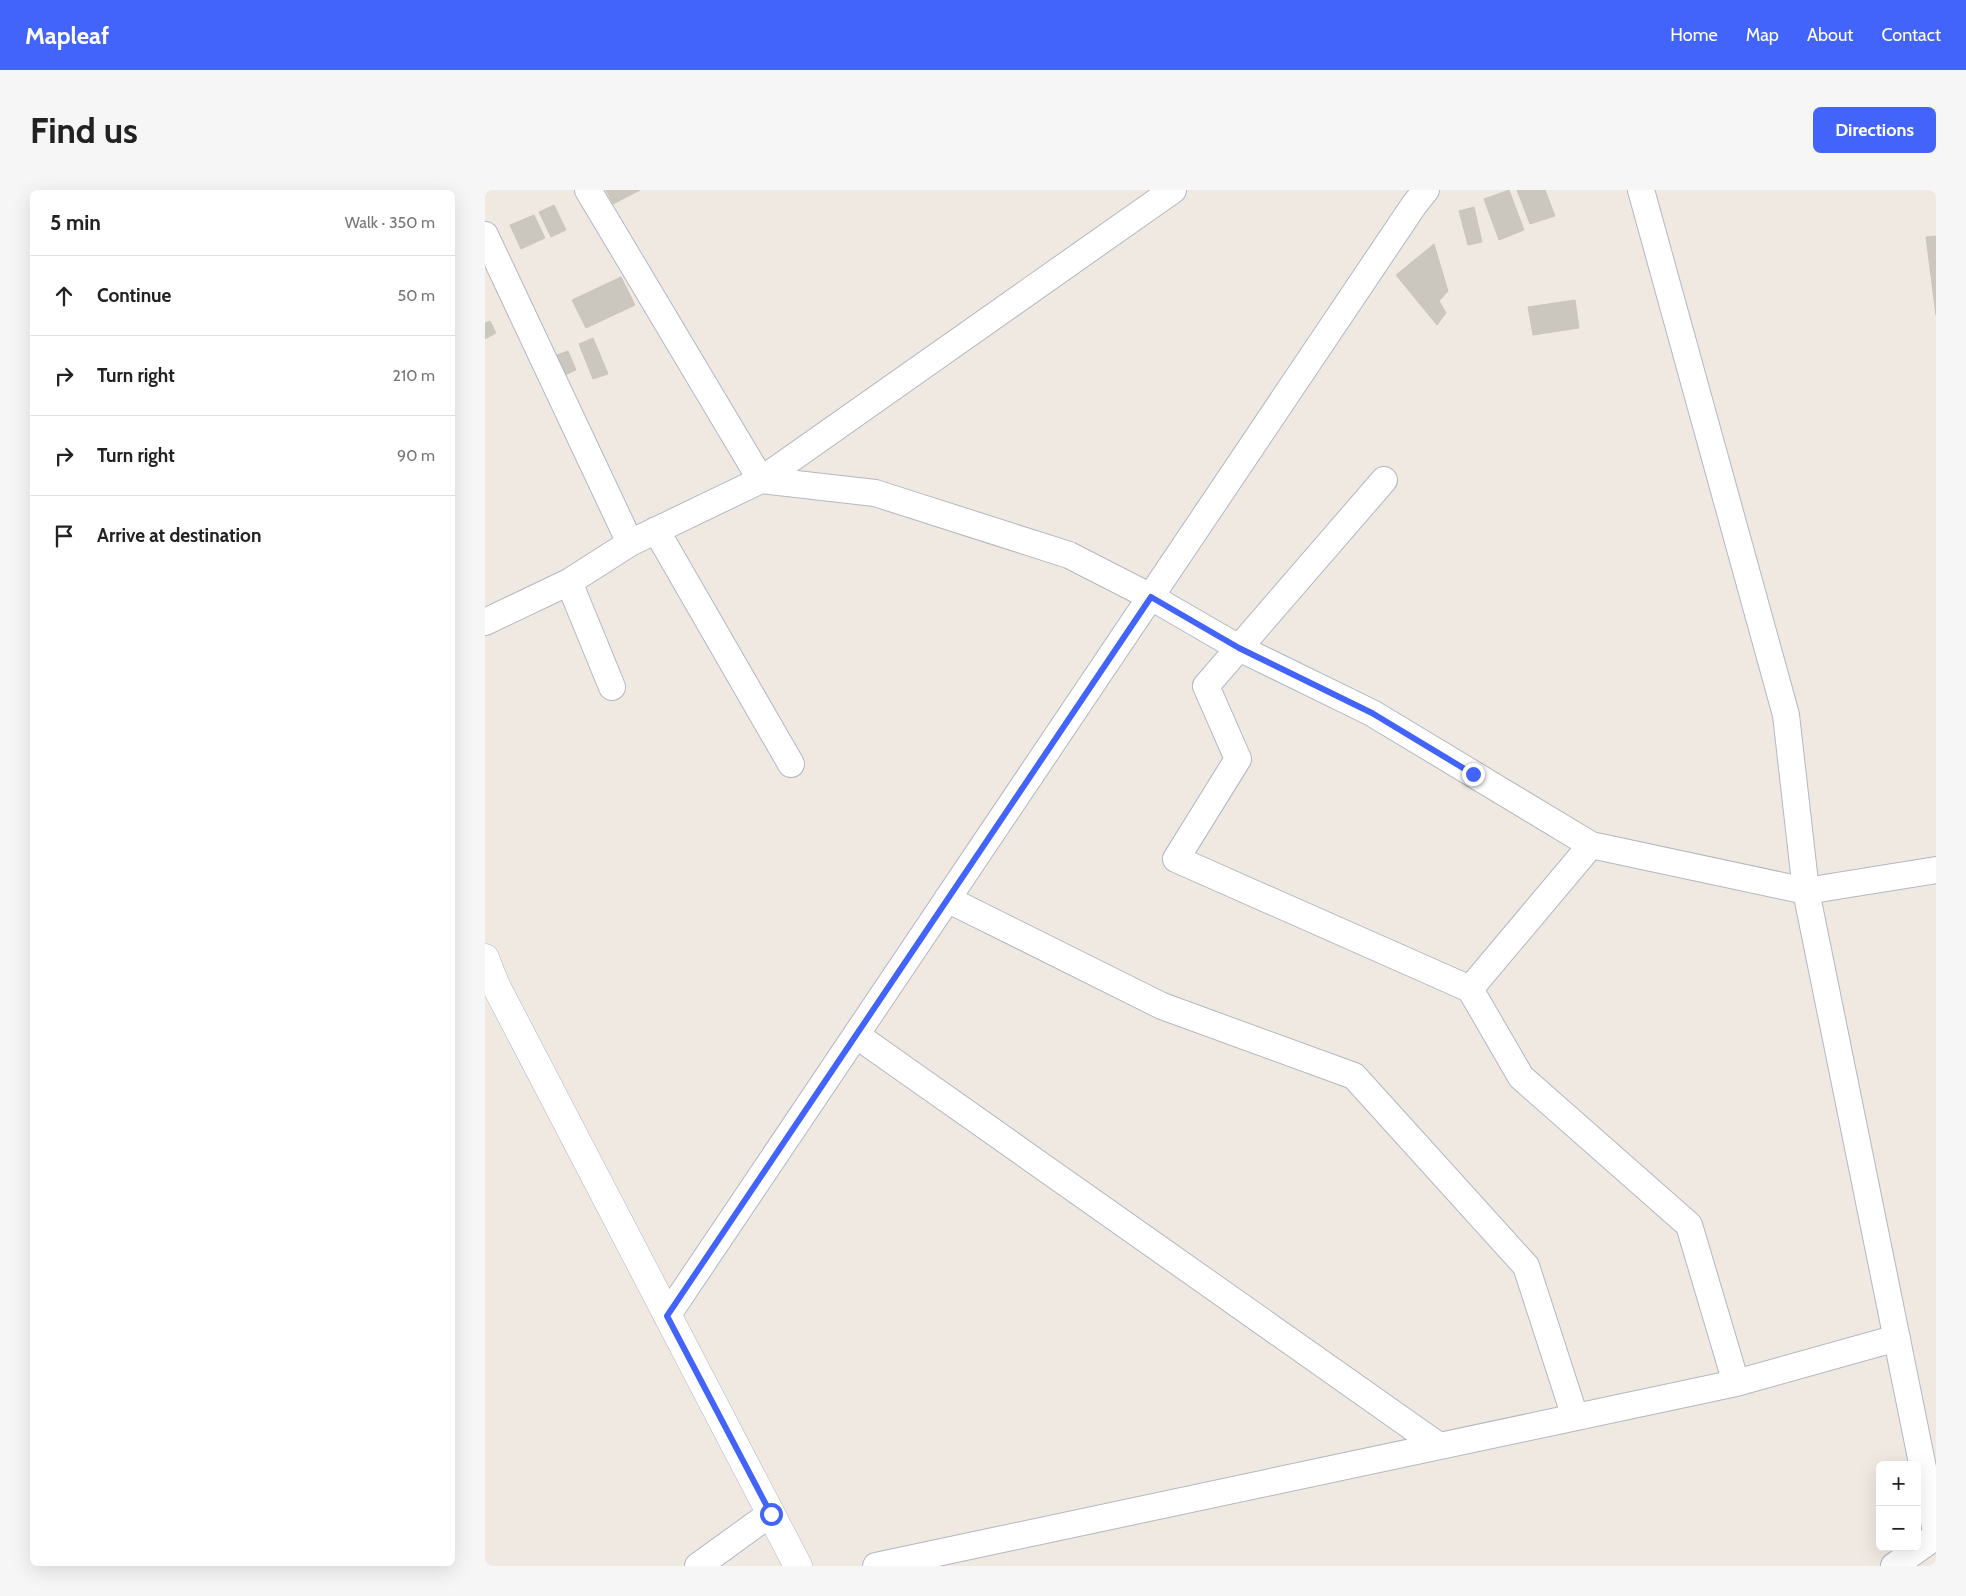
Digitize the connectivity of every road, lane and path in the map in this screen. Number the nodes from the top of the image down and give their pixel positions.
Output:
1 (588, 190) edge
2 (1173, 190) edge
3 (1426, 190) edge
4 (1641, 190) edge
5 (485, 235) edge
6 (761, 480) junction
7 (1385, 480) dead end
8 (656, 530) junction
9 (631, 543) junction
10 (569, 582) junction
11 (1151, 597) junction
12 (485, 622) edge
13 (1239, 648) junction
14 (612, 688) dead end
15 (791, 764) dead end
16 (1591, 845) junction
17 (1936, 870) edge
18 (1806, 891) junction
19 (947, 899) junction
20 (485, 958) edge
21 (491, 987) edge
22 (1470, 989) junction
23 (856, 1035) junction
24 (667, 1316) junction
25 (1897, 1338) junction
26 (1736, 1383) junction
27 (1575, 1417) junction
28 (1439, 1446) junction
29 (771, 1514) junction
30 (1936, 1532) edge
31 (1936, 1536) edge
32 (699, 1566) edge
33 (798, 1566) edge
34 (876, 1566) edge
35 (1894, 1566) edge

1 - 6 street
2 - 6 street
3 - 11 street
4 - 18 street
5 - 9 street
6 - 8 street
6 - 11 street
7 - 13 street
8 - 9 street
8 - 15 street
9 - 10 street
10 - 12 street
10 - 14 street
11 - 13 street
11 - 19 street
13 - 16 street
13 - 22 street
16 - 18 street
16 - 22 street
17 - 18 street
18 - 25 street
19 - 23 street
19 - 27 street
20 - 21 main road
21 - 24 main road
22 - 26 street
23 - 24 street
23 - 28 street
24 - 29 main road
25 - 26 street
25 - 30 street
26 - 27 street
27 - 28 street
28 - 34 street
29 - 32 street
29 - 33 main road
31 - 35 street

